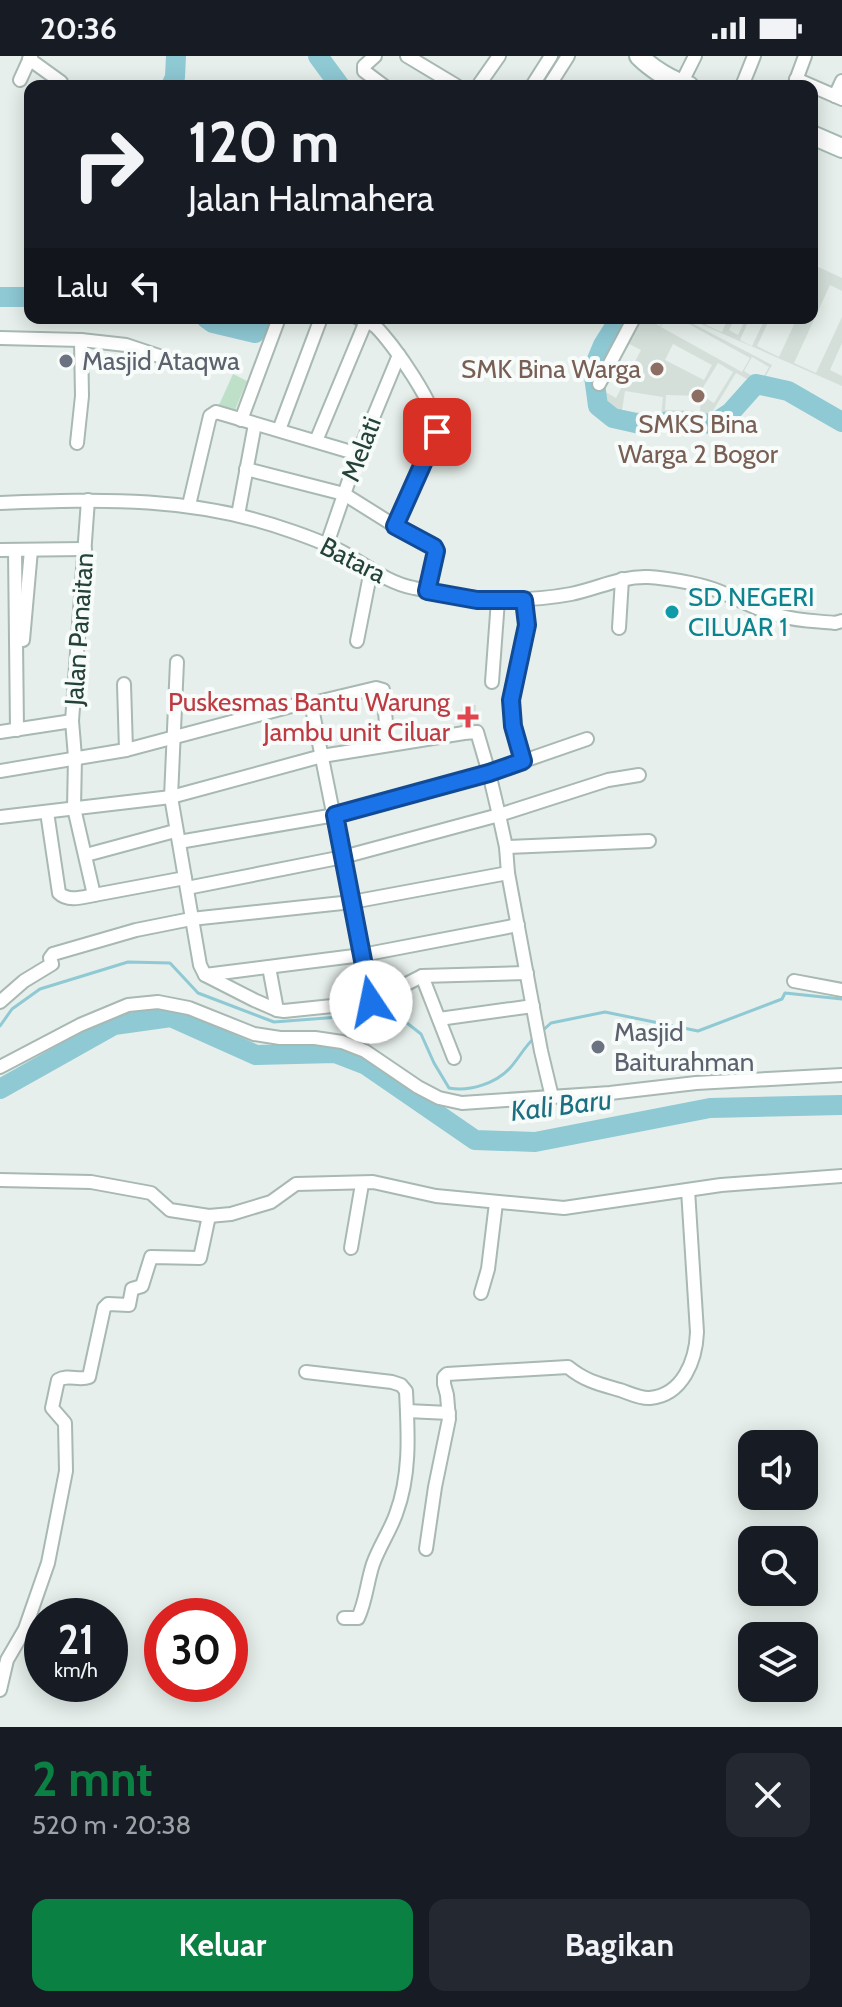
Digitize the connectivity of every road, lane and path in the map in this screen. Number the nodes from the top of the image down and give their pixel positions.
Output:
1 (374, 56) edge
2 (407, 56) edge
3 (498, 56) edge
4 (551, 56) edge
5 (568, 56) edge
6 (639, 56) edge
7 (695, 56) edge
8 (754, 56) edge
9 (805, 56) edge
10 (30, 58) edge
11 (20, 80) dead end
12 (58, 80) edge
13 (376, 80) edge
14 (447, 80) edge
15 (482, 80) edge
16 (536, 80) edge
17 (553, 80) edge
18 (671, 80) edge
19 (676, 80) edge
20 (744, 80) edge
21 (796, 80) edge
22 (842, 81) edge
23 (818, 90) edge
24 (839, 98) edge
25 (818, 138) edge
26 (842, 148) edge
27 (277, 324) edge
28 (319, 324) edge
29 (360, 324) edge
30 (373, 324) edge
31 (631, 324) edge
32 (0, 338) edge
33 (81, 340) junction
34 (399, 355) junction
35 (180, 363) dead end
36 (599, 384) dead end
37 (241, 420) junction
38 (255, 424) junction
39 (279, 430) junction
40 (316, 441) junction
41 (77, 443) dead end
42 (358, 454) junction
43 (246, 469) junction
44 (344, 494) junction
45 (88, 500) junction
46 (0, 503) edge
47 (189, 505) junction
48 (238, 515) junction
49 (395, 526) junction
50 (327, 544) junction
51 (85, 549) junction
52 (0, 550) edge
53 (15, 550) junction
54 (31, 550) junction
55 (371, 570) junction
56 (622, 579) junction
57 (427, 591) junction
58 (498, 600) junction
59 (524, 600) junction
60 (842, 621) edge
61 (619, 628) dead end
62 (357, 641) dead end
63 (177, 662) dead end
64 (492, 682) dead end
65 (124, 684) dead end
66 (17, 686) junction
67 (309, 704) junction
68 (72, 721) junction
69 (17, 730) junction
70 (0, 732) edge
71 (174, 737) junction
72 (587, 739) dead end
73 (388, 745) junction
74 (126, 750) junction
75 (322, 756) junction
76 (75, 757) junction
77 (523, 761) junction
78 (0, 771) edge
79 (489, 773) junction
80 (639, 775) dead end
81 (171, 797) junction
82 (74, 808) junction
83 (47, 812) junction
84 (335, 815) junction
85 (499, 815) junction
86 (0, 817) edge
87 (177, 836) junction
88 (649, 841) dead end
89 (506, 847) junction
90 (86, 855) junction
91 (343, 857) junction
92 (508, 873) junction
93 (186, 883) junction
94 (94, 895) junction
95 (352, 902) junction
96 (191, 919) junction
97 (518, 925) junction
98 (362, 955) junction
99 (269, 967) junction
100 (527, 973) junction
101 (205, 975) junction
102 (422, 976) junction
103 (794, 981) dead end
104 (842, 990) edge
105 (0, 1002) edge
106 (371, 1002) junction
107 (533, 1006) junction
108 (277, 1010) junction
109 (439, 1019) junction
110 (454, 1058) dead end
111 (0, 1067) edge
112 (842, 1075) edge
113 (552, 1097) junction
114 (842, 1176) edge
115 (0, 1180) edge
116 (362, 1184) junction
117 (688, 1190) junction
118 (496, 1203) junction
119 (209, 1216) junction
120 (351, 1248) dead end
121 (481, 1293) dead end
122 (306, 1372) dead end
123 (407, 1411) junction
124 (449, 1413) junction
125 (426, 1549) dead end
126 (344, 1618) dead end
127 (0, 1690) edge

1 - 13 street
2 - 14 street
3 - 15 street
4 - 16 street
5 - 17 street
6 - 18 street
7 - 19 street
8 - 20 street
9 - 21 street
10 - 11 street
10 - 12 street
22 - 24 street
23 - 24 street
25 - 26 street
27 - 37 street
28 - 39 street
29 - 40 street
30 - 34 street
31 - 36 street
32 - 33 street
33 - 35 street
33 - 41 street
34 - 42 street, Melati
34 - 49 street
37 - 38 street
37 - 47 street
38 - 39 street
38 - 43 street
39 - 40 street
40 - 42 street
42 - 44 street, Melati
43 - 44 street
43 - 48 street
44 - 49 street
44 - 50 street, Melati
45 - 46 street, Batara
45 - 47 street, Batara
45 - 51 street, Jalan Panaitan
47 - 48 street, Batara
48 - 50 street, Batara
49 - 57 street
50 - 55 street, Batara
51 - 54 street
51 - 68 street, Jalan Panaitan
52 - 53 street
53 - 54 street
53 - 66 street
54 - 66 street
55 - 57 street, Batara
55 - 62 street
56 - 59 street, Batara
56 - 60 street, Batara
56 - 61 street
57 - 58 street, Batara
58 - 59 street, Batara
58 - 64 street
59 - 77 street
63 - 71 street
65 - 74 street
66 - 69 street
67 - 71 street
67 - 73 street
67 - 75 street
68 - 69 street
68 - 76 street, Jalan Panaitan
69 - 70 street
71 - 74 street
71 - 81 street
72 - 77 street
73 - 75 street
73 - 79 street
74 - 76 street
75 - 81 street
75 - 84 street
76 - 78 street
76 - 82 street, Jalan Panaitan
77 - 79 street
79 - 84 street
79 - 85 street
80 - 85 street
81 - 82 street
81 - 87 street
82 - 83 street
82 - 90 street, Jalan Panaitan
83 - 86 street
83 - 94 street
84 - 87 street
84 - 91 street
85 - 89 street
85 - 91 street
87 - 90 street
87 - 93 street
88 - 89 street
89 - 92 street
90 - 94 street, Jalan Panaitan
91 - 93 street
91 - 95 street
92 - 95 street
92 - 97 street
93 - 94 street
93 - 96 street
95 - 96 street
95 - 98 street
96 - 101 street
96 - 105 street
97 - 98 street
97 - 100 street
98 - 99 street
98 - 106 street
99 - 101 street
99 - 108 street
100 - 102 street
100 - 107 street
101 - 108 street
102 - 106 street
102 - 109 street
103 - 104 street
106 - 108 street
107 - 109 street
107 - 113 street
109 - 110 street
111 - 113 street
112 - 113 street
114 - 117 street
115 - 119 street
116 - 118 street
116 - 119 street
116 - 120 street
117 - 118 street
117 - 124 street
118 - 121 street
119 - 127 street
122 - 123 street
123 - 124 street
123 - 126 street
124 - 125 street

